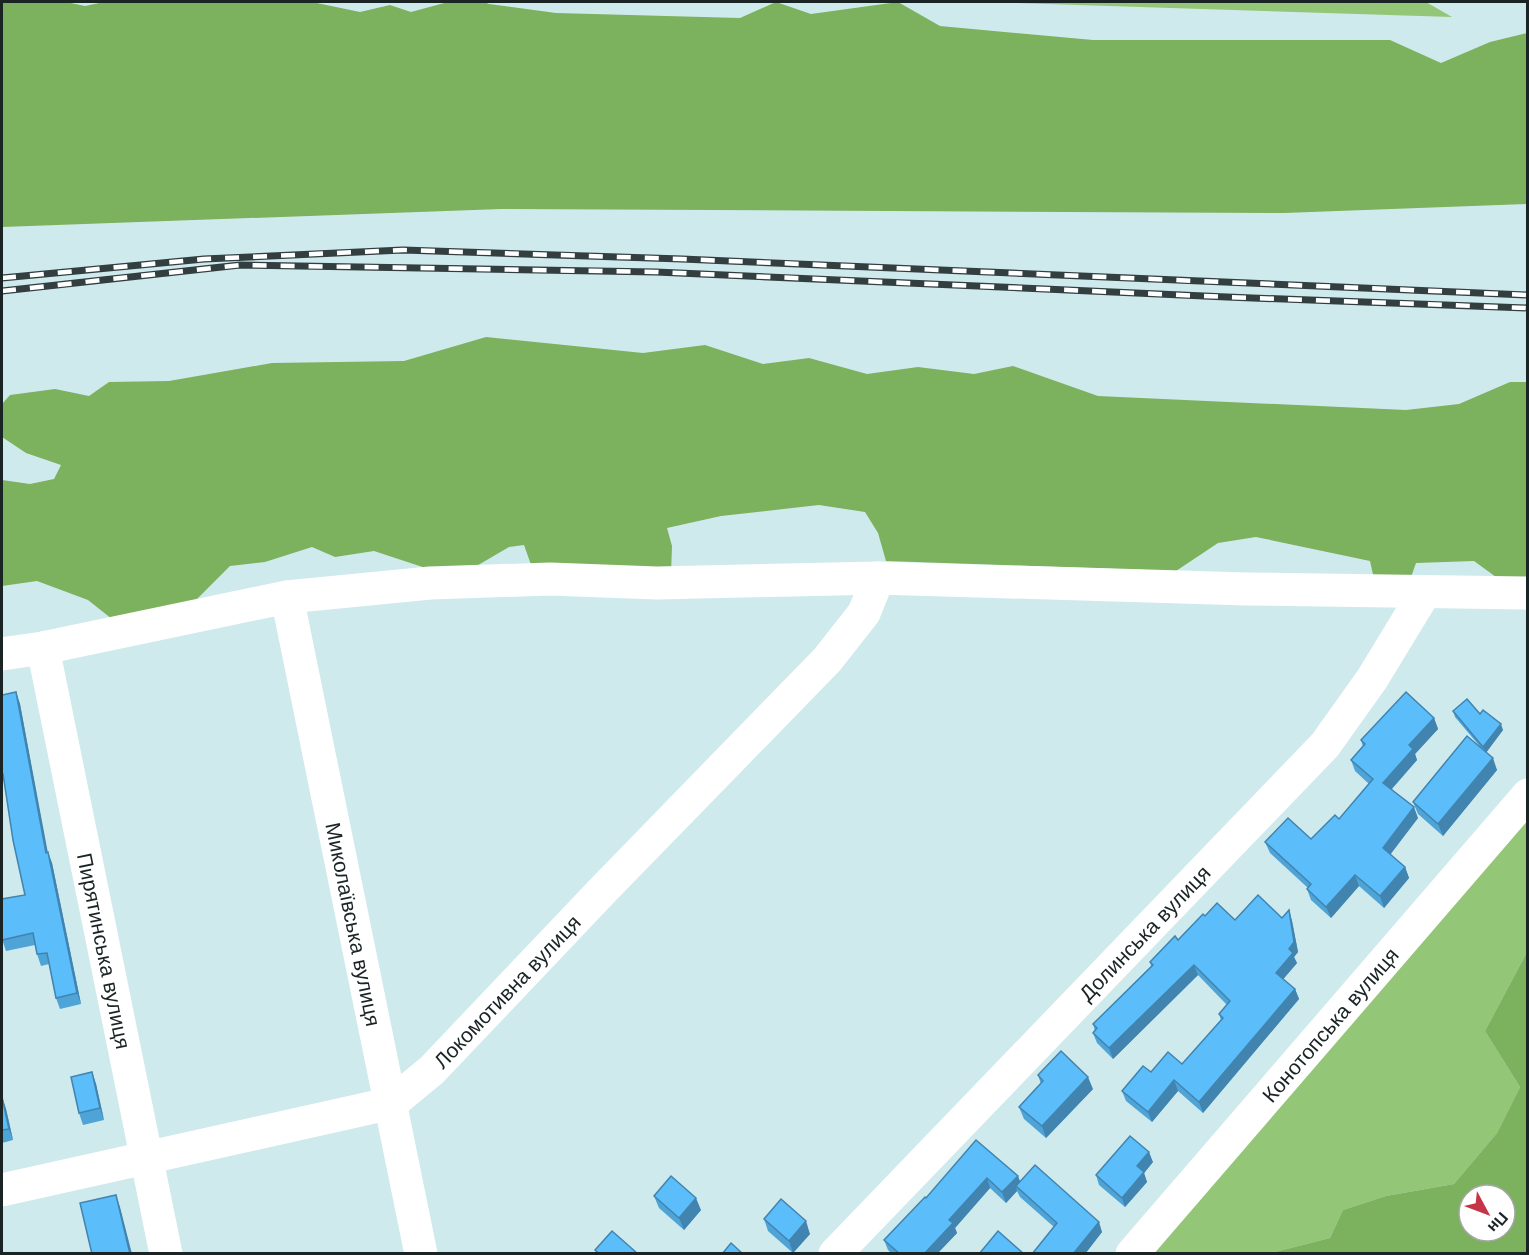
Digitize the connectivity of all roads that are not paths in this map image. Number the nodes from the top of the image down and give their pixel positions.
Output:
1 (878, 578) junction
2 (1425, 592) junction
3 (1527, 593) edge
4 (287, 597) junction
5 (43, 648) junction
6 (2, 654) edge
7 (1527, 795) edge
8 (392, 1103) junction
9 (146, 1157) junction
10 (2, 1190) edge
11 (166, 1254) edge
12 (421, 1254) edge
13 (835, 1254) edge
14 (1132, 1254) edge

1 - 2 street
1 - 4 street
1 - 8 street, Локомотивна вулиця
2 - 3 street
2 - 13 street, Долинська вулиця
4 - 5 street
4 - 8 street, Миколаївська вулиця
5 - 6 street
5 - 9 street, Пирятинська вулиця
7 - 14 street, Конотопська вулиця
8 - 9 street, Локомотивна вулиця
8 - 12 street, Миколаївська вулиця
9 - 10 street, Локомотивна вулиця
9 - 11 street, Пирятинська вулиця

